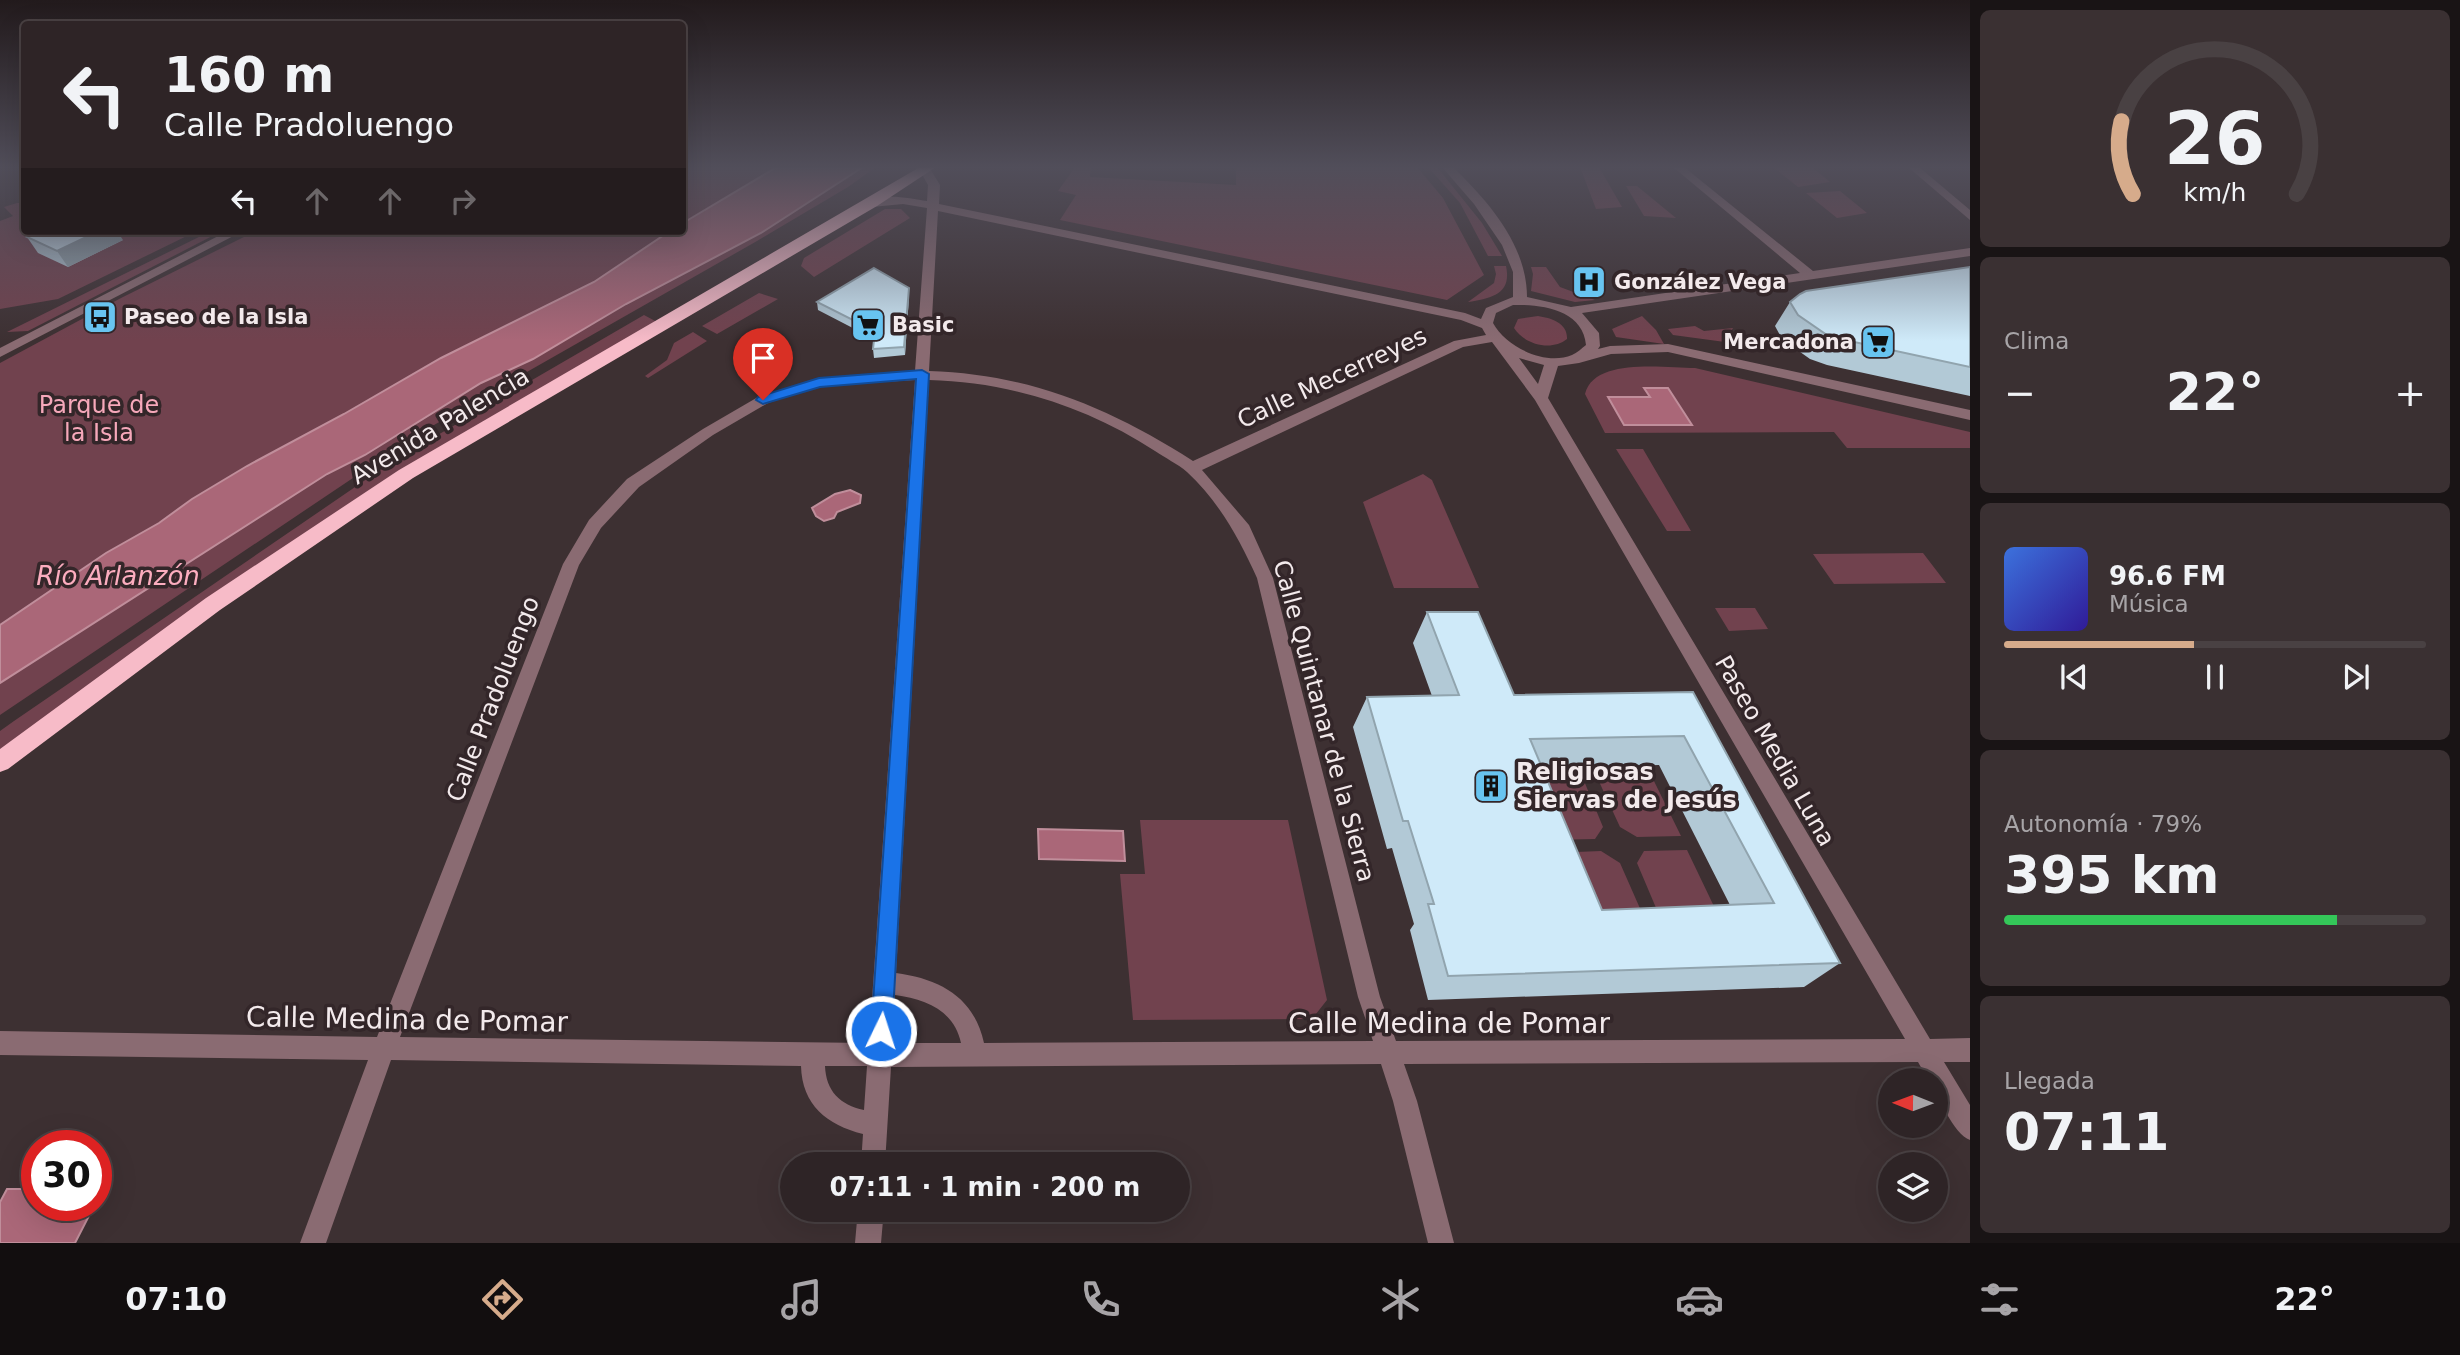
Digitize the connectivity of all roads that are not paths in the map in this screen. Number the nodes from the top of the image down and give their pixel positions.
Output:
1 (834, 225) edge
2 (932, 225) edge
3 (1024, 225) edge
4 (1494, 225) edge
5 (1749, 225) edge
6 (229, 235) edge
7 (1970, 252) edge
8 (1811, 276) junction
9 (1520, 300) junction
10 (1635, 301) junction
11 (1569, 311) junction
12 (1590, 328) junction
13 (1493, 336) junction
14 (27, 339) junction
15 (0, 344) edge
16 (0, 353) edge
17 (1579, 359) junction
18 (1552, 362) junction
19 (922, 374) junction
20 (1541, 398) junction
21 (1970, 415) edge
22 (1192, 468) junction
23 (0, 762) edge
24 (885, 983) junction
25 (1, 1046) edge
26 (384, 1048) junction
27 (1970, 1050) edge
28 (1924, 1051) junction
29 (1390, 1053) junction
30 (813, 1054) junction
31 (975, 1054) junction
32 (880, 1055) junction
33 (876, 1124) junction
34 (1970, 1128) edge
35 (874, 1152) edge
36 (869, 1222) edge
37 (313, 1243) edge
38 (868, 1243) edge
39 (1441, 1243) edge

1 - 23 highway, Avenida Palencia
2 - 19 street
3 - 13 street
4 - 9 street
5 - 8 street
6 - 14 street
7 - 8 street
8 - 10 street
9 - 11 street
9 - 13 street
10 - 11 street
10 - 12 street
11 - 12 street
12 - 17 street
13 - 18 street
13 - 20 street, Paseo Media Luna
13 - 22 street, Calle Mecerreyes
14 - 15 street
14 - 16 street
17 - 18 street
17 - 21 street
18 - 20 street
19 - 22 street, Calle Quintanar de la Sierra
19 - 24 street
19 - 26 street, Calle Pradoluengo
20 - 28 street, Paseo Media Luna
22 - 29 street, Calle Quintanar de la Sierra
24 - 31 street
24 - 32 street
25 - 26 street, Calle Medina de Pomar
26 - 30 street, Calle Medina de Pomar
26 - 37 street, Calle Pradoluengo
27 - 28 street, Calle Medina de Pomar
28 - 29 street, Calle Medina de Pomar
28 - 34 street, Paseo Media Luna
29 - 31 street, Calle Medina de Pomar
29 - 39 street, Calle Quintanar de la Sierra
30 - 32 street, Calle Medina de Pomar
30 - 33 street
31 - 32 street, Calle Medina de Pomar
32 - 33 street
33 - 35 street
36 - 38 street

